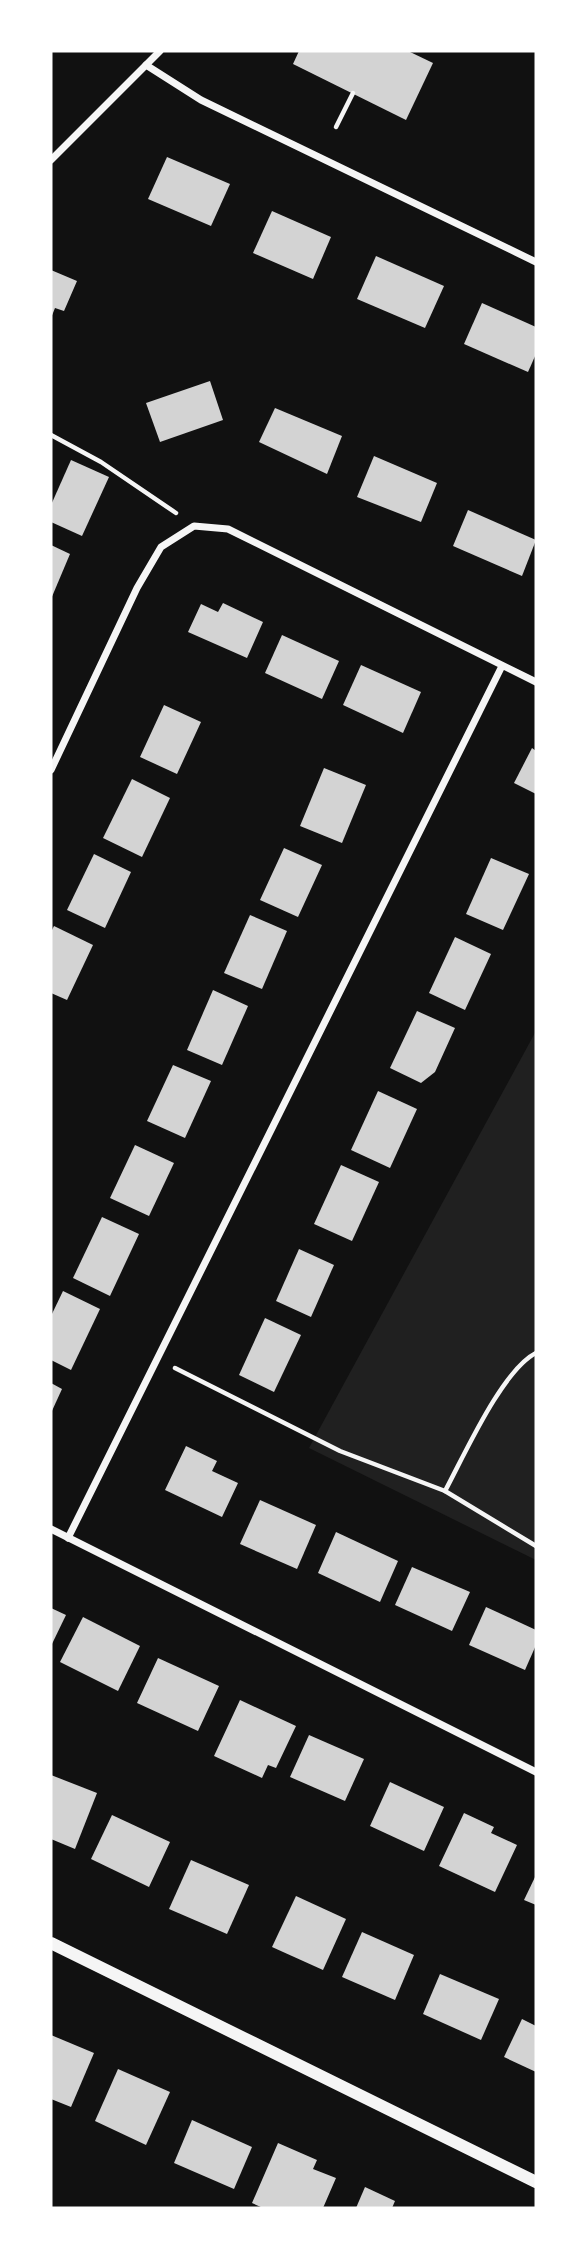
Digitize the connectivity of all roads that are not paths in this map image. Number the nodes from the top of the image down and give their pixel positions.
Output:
1 (160, 51) edge
2 (146, 65) junction
3 (51, 160) edge
4 (536, 262) edge
5 (502, 666) junction
6 (536, 682) edge
7 (51, 770) edge
8 (51, 1529) edge
9 (68, 1538) junction
10 (536, 1772) edge
11 (51, 1943) edge
12 (536, 2182) edge

1 - 2 street
2 - 3 street
2 - 4 street
5 - 6 street
5 - 7 street
5 - 9 street
8 - 9 street
9 - 10 street
11 - 12 street

